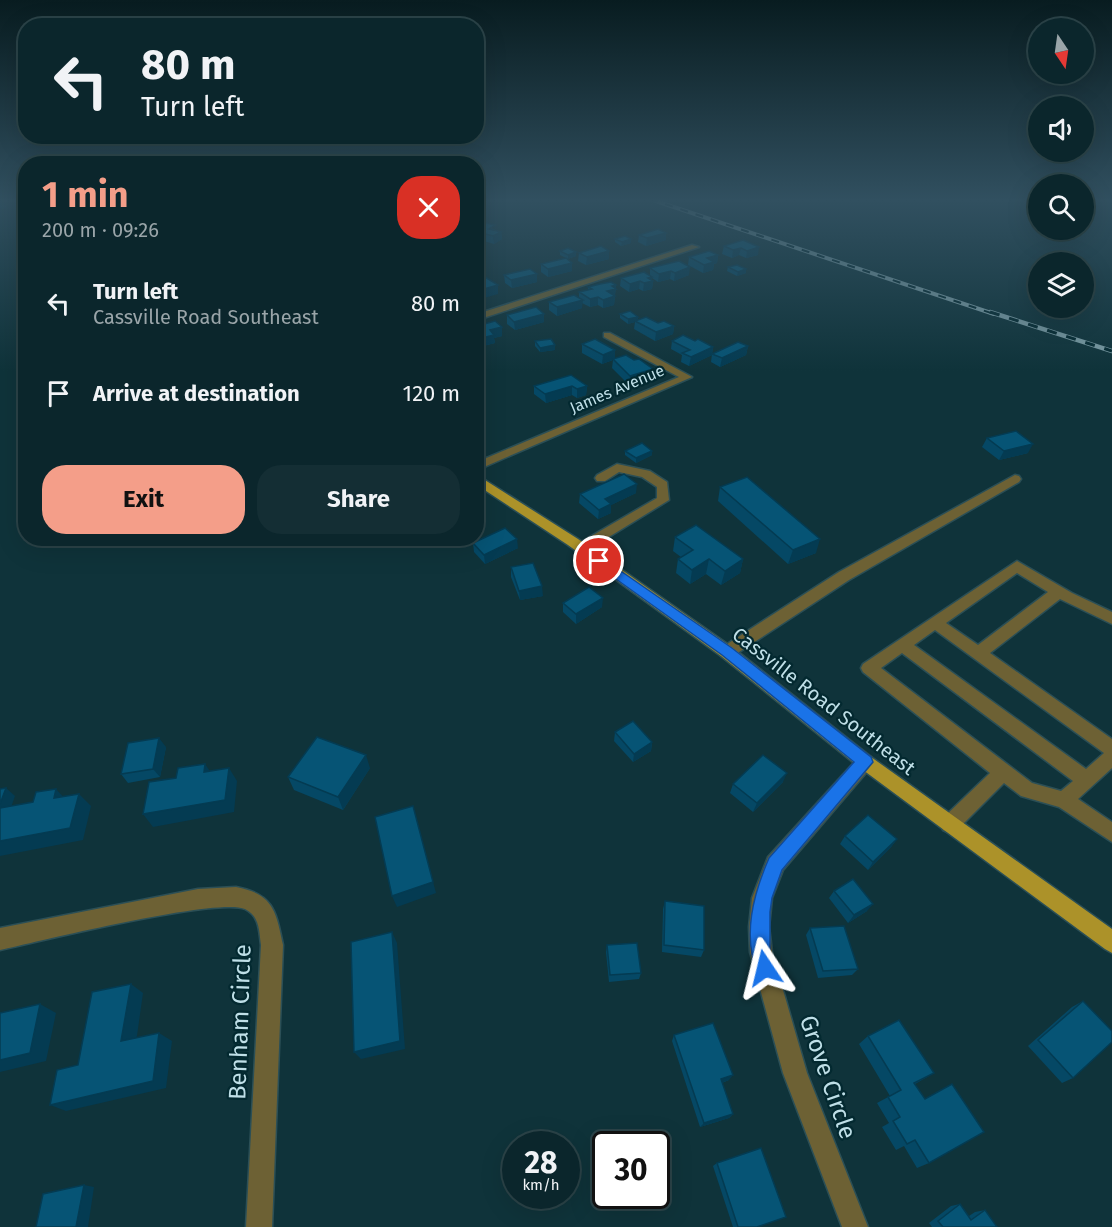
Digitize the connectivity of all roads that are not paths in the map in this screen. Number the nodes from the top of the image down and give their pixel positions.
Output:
1 (666, 256) edge
2 (484, 315) edge
3 (607, 335) dead end
4 (484, 463) edge
5 (601, 478) dead end
6 (1015, 479) dead end
7 (484, 484) edge
8 (581, 548) junction
9 (1059, 592) junction
10 (1112, 618) edge
11 (934, 622) junction
12 (902, 645) junction
13 (727, 651) junction
14 (978, 654) junction
15 (1110, 747) edge
16 (865, 762) junction
17 (1003, 772) junction
18 (1086, 780) junction
19 (1064, 800) junction
20 (950, 824) junction
21 (1112, 833) edge
22 (0, 939) edge
23 (1112, 942) edge
24 (259, 1227) edge
25 (855, 1227) edge

1 - 2 street
3 - 4 street, James Avenue
5 - 8 street
6 - 13 street
7 - 8 main road, Cassville Road Southeast
8 - 13 main road, Cassville Road Southeast
9 - 10 street
9 - 11 street
9 - 14 street
11 - 12 street
11 - 14 street
12 - 17 street
12 - 18 street
13 - 16 main road, Cassville Road Southeast
14 - 15 street
15 - 18 street
16 - 20 main road, Cassville Road Southeast
16 - 25 street, Grove Circle
17 - 19 street
17 - 20 street
18 - 19 street
19 - 21 street
20 - 23 main road, Cassville Road Southeast
22 - 24 street, Benham Circle

